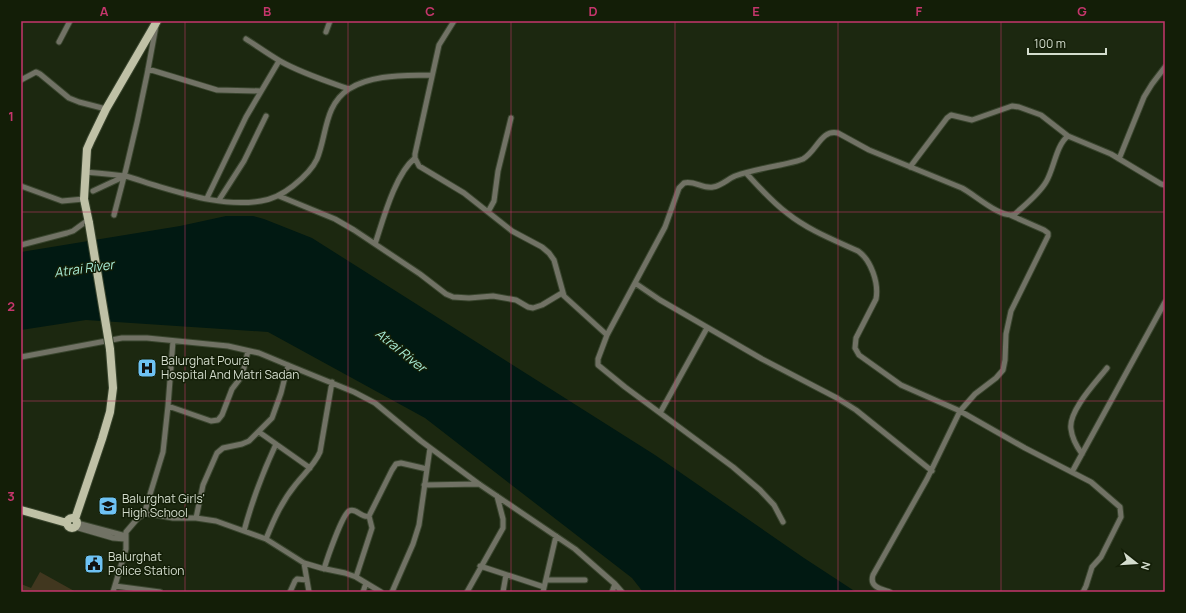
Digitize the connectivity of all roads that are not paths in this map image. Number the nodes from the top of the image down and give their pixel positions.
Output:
1 (70, 21) edge
2 (157, 21) edge
3 (330, 21) edge
4 (454, 21) edge
5 (326, 32) dead end
6 (246, 39) dead end
7 (59, 42) dead end
8 (279, 61) junction
9 (1165, 68) edge
10 (148, 69) junction
11 (432, 75) junction
12 (21, 80) edge
13 (349, 89) junction
14 (260, 91) junction
15 (106, 109) junction
16 (266, 116) dead end
17 (511, 118) dead end
18 (1068, 136) junction
19 (415, 158) junction
20 (1118, 159) junction
21 (910, 167) junction
22 (85, 172) junction
23 (747, 174) junction
24 (124, 176) junction
25 (1165, 185) edge
26 (21, 186) edge
27 (94, 191) dead end
28 (279, 196) junction
29 (207, 198) junction
30 (84, 199) junction
31 (219, 200) junction
32 (488, 212) junction
33 (1010, 215) junction
34 (114, 216) dead end
35 (89, 221) junction
36 (375, 244) junction
37 (21, 245) edge
38 (635, 283) junction
39 (562, 293) junction
40 (1165, 302) edge
41 (707, 328) junction
42 (607, 336) junction
43 (173, 341) junction
44 (248, 351) junction
45 (21, 356) edge
46 (288, 365) junction
47 (1107, 368) dead end
48 (332, 382) junction
49 (168, 406) junction
50 (960, 411) junction
51 (660, 413) junction
52 (259, 432) junction
53 (276, 444) junction
54 (430, 448) junction
55 (1082, 454) junction
56 (310, 468) junction
57 (426, 469) junction
58 (932, 471) junction
59 (1072, 472) junction
60 (479, 484) junction
61 (424, 485) junction
62 (497, 496) junction
63 (21, 510) edge
64 (144, 514) junction
65 (369, 516) junction
66 (196, 518) junction
67 (783, 522) dead end
68 (74, 523) junction
69 (244, 531) junction
70 (556, 536) junction
71 (126, 538) junction
72 (266, 539) junction
73 (304, 563) junction
74 (480, 566) junction
75 (324, 569) junction
76 (506, 575) junction
77 (356, 577) junction
78 (307, 580) junction
79 (546, 580) junction
80 (585, 580) dead end
81 (366, 582) junction
82 (615, 584) junction
83 (115, 586) junction
84 (544, 589) edge
85 (113, 592) edge
86 (160, 592) edge
87 (290, 592) edge
88 (309, 592) edge
89 (364, 592) edge
90 (382, 592) edge
91 (392, 592) edge
92 (467, 592) edge
93 (503, 592) edge
94 (612, 592) edge
95 (622, 592) edge
96 (890, 592) edge
97 (1083, 592) edge

1 - 7 street
2 - 10 street
2 - 15 main road
3 - 5 street
4 - 11 street
6 - 8 street
8 - 13 street
8 - 14 street
9 - 20 street
10 - 14 street
10 - 24 street
11 - 13 street
11 - 19 street
12 - 15 street
13 - 28 street
14 - 29 street
15 - 22 main road
16 - 31 street
17 - 32 street
18 - 20 street
18 - 21 street
18 - 33 street
19 - 32 street
19 - 36 street
20 - 25 street
21 - 23 street
21 - 33 street
22 - 24 street
22 - 30 main road
23 - 38 street
23 - 50 street
24 - 27 street
24 - 29 street
24 - 34 street
26 - 30 street
28 - 31 street
28 - 36 street
29 - 31 street
30 - 35 main road
32 - 39 street
33 - 50 street
35 - 37 street
35 - 68 main road, bridge
36 - 39 street
38 - 41 street
38 - 42 street
39 - 42 street
40 - 55 street
41 - 51 street
41 - 58 street
42 - 51 street
43 - 44 street
43 - 45 street
43 - 49 street
44 - 46 street
44 - 49 street
46 - 48 street
46 - 52 street
47 - 55 street
48 - 54 street
48 - 56 street
49 - 64 street
50 - 58 street
50 - 59 street
51 - 67 street
52 - 53 street
52 - 66 street
53 - 56 street
53 - 69 street
54 - 57 street
54 - 60 street
55 - 59 street
56 - 72 street
57 - 61 street
57 - 65 street
58 - 96 street
59 - 97 street
60 - 61 street
60 - 62 street
61 - 91 street
62 - 70 street
62 - 74 street
63 - 68 main road
64 - 66 street
64 - 71 street
65 - 75 street
65 - 77 street
66 - 69 street
68 - 71 street
69 - 72 street
70 - 79 street
70 - 82 street
71 - 83 street
72 - 73 street
73 - 75 street
73 - 78 street
74 - 76 street
74 - 92 street
75 - 77 street
76 - 84 street
76 - 93 street
77 - 81 street
78 - 87 street
78 - 88 street
79 - 80 street
79 - 84 street
81 - 89 street
81 - 90 street
82 - 94 street
82 - 95 street
83 - 85 street
83 - 86 street

